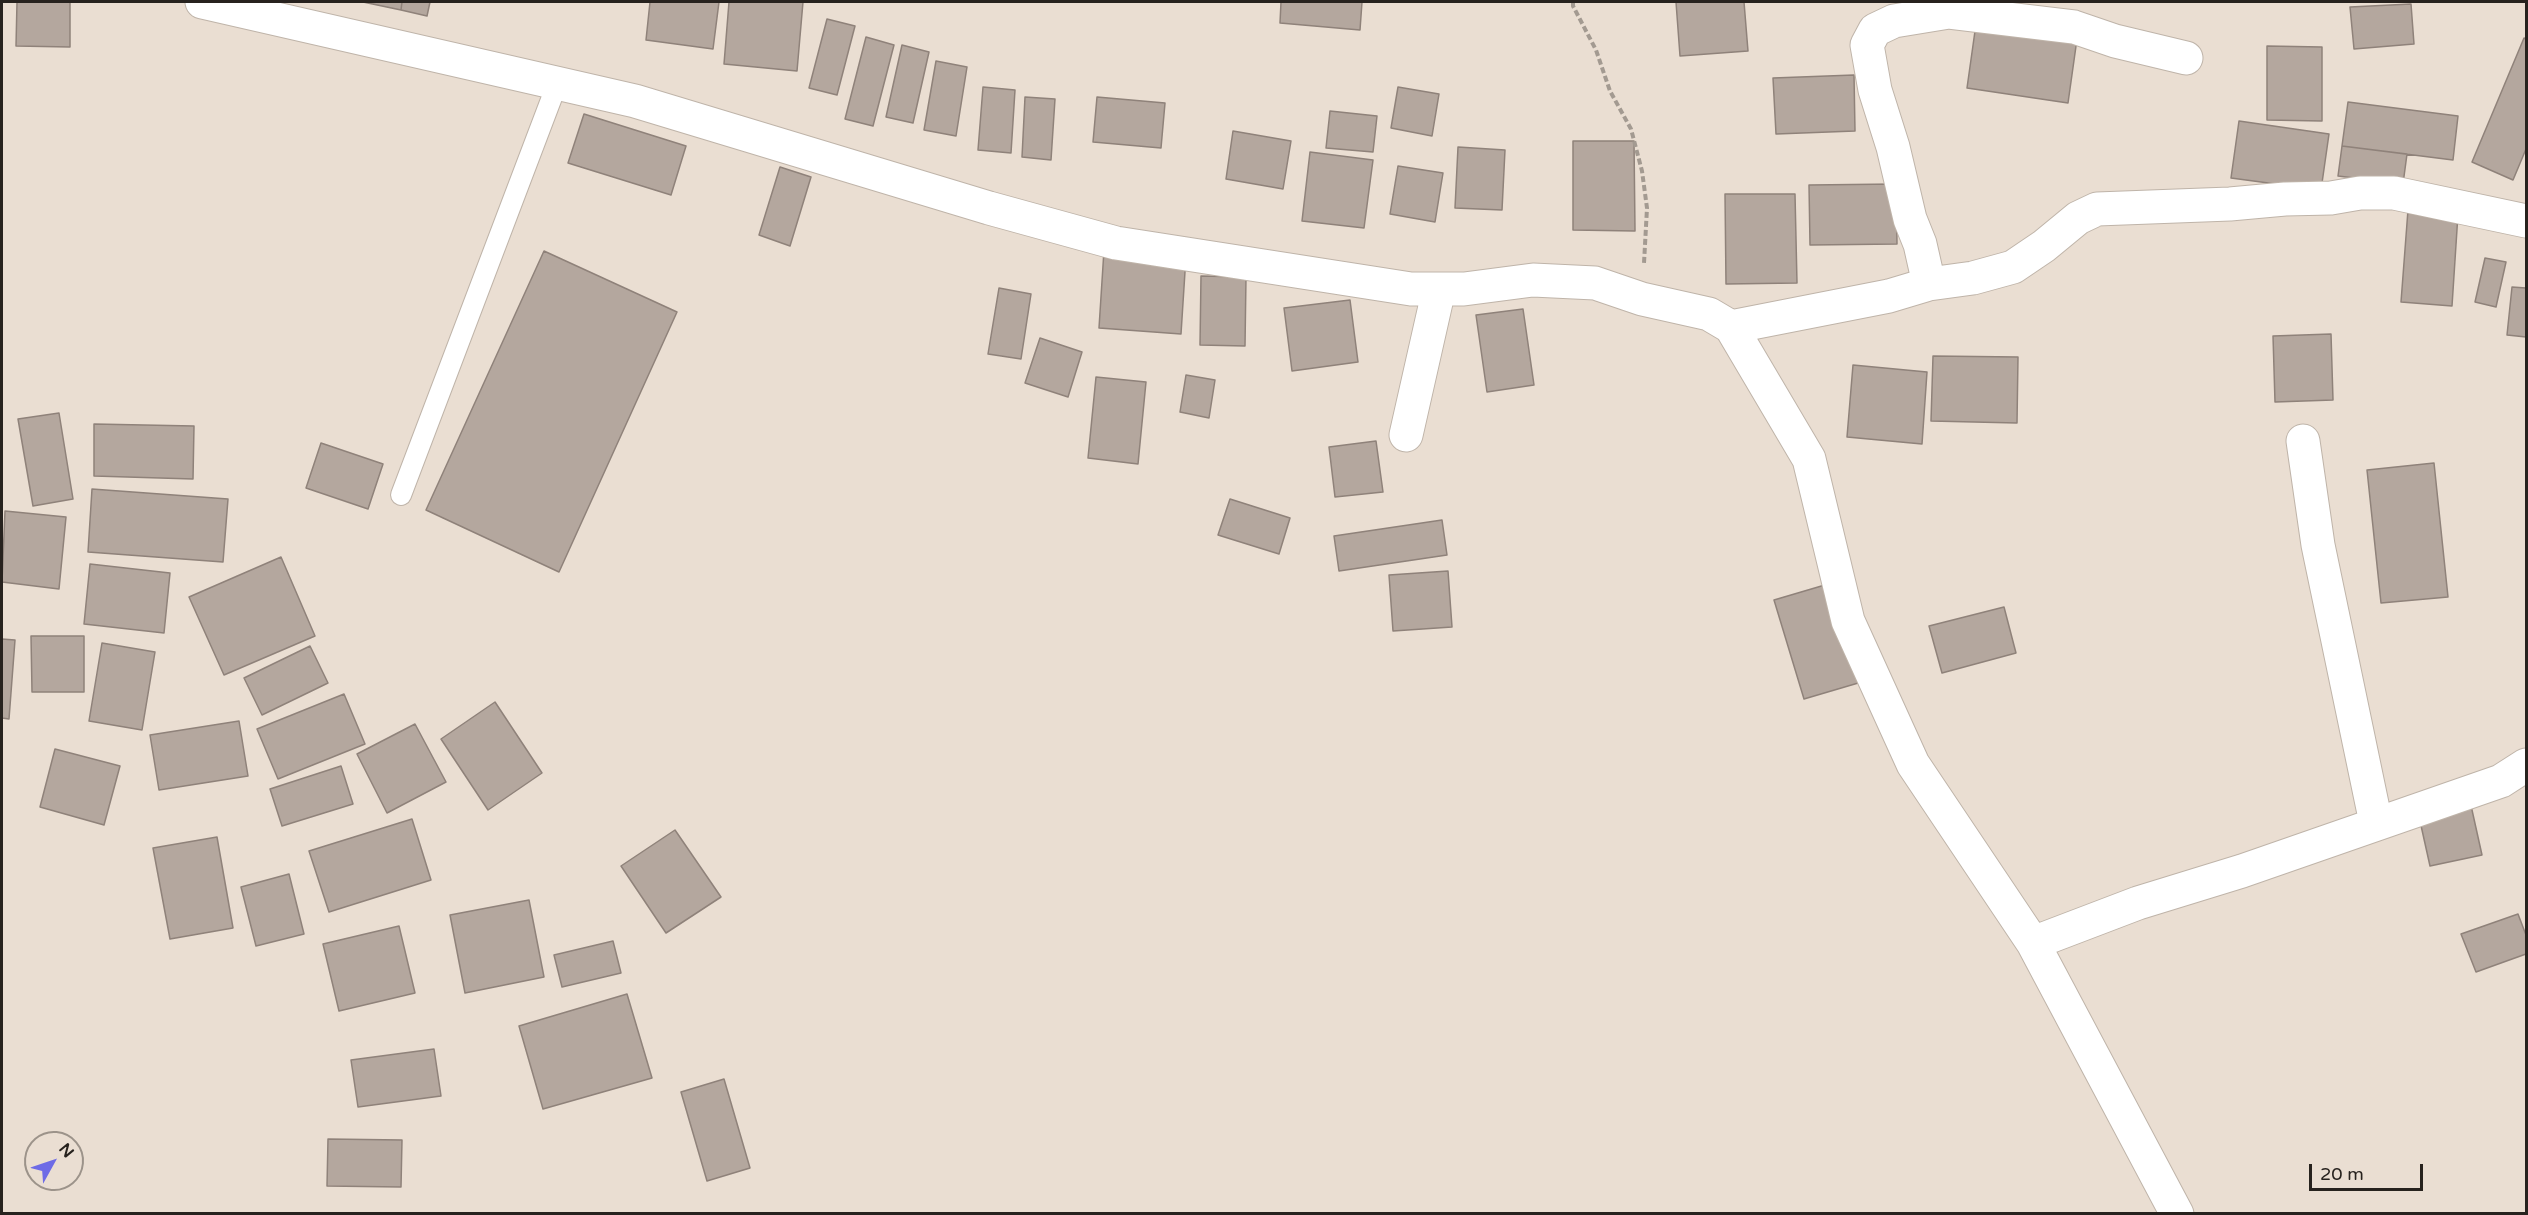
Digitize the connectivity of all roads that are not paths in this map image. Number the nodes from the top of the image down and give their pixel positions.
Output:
1 (202, 2) edge
2 (2186, 58) dead end
3 (557, 84) junction
4 (2526, 221) edge
5 (1929, 284) junction
6 (1439, 289) junction
7 (1731, 327) junction
8 (1406, 435) dead end
9 (2303, 441) dead end
10 (401, 495) dead end
11 (2526, 765) edge
12 (2376, 823) junction
13 (2033, 943) junction
14 (2177, 1214) edge

1 - 3 street
2 - 5 street
3 - 6 street
3 - 10 lane
4 - 5 street
5 - 7 street
6 - 7 street
6 - 8 street
7 - 13 street
9 - 12 street
11 - 12 street
12 - 13 street
13 - 14 street

